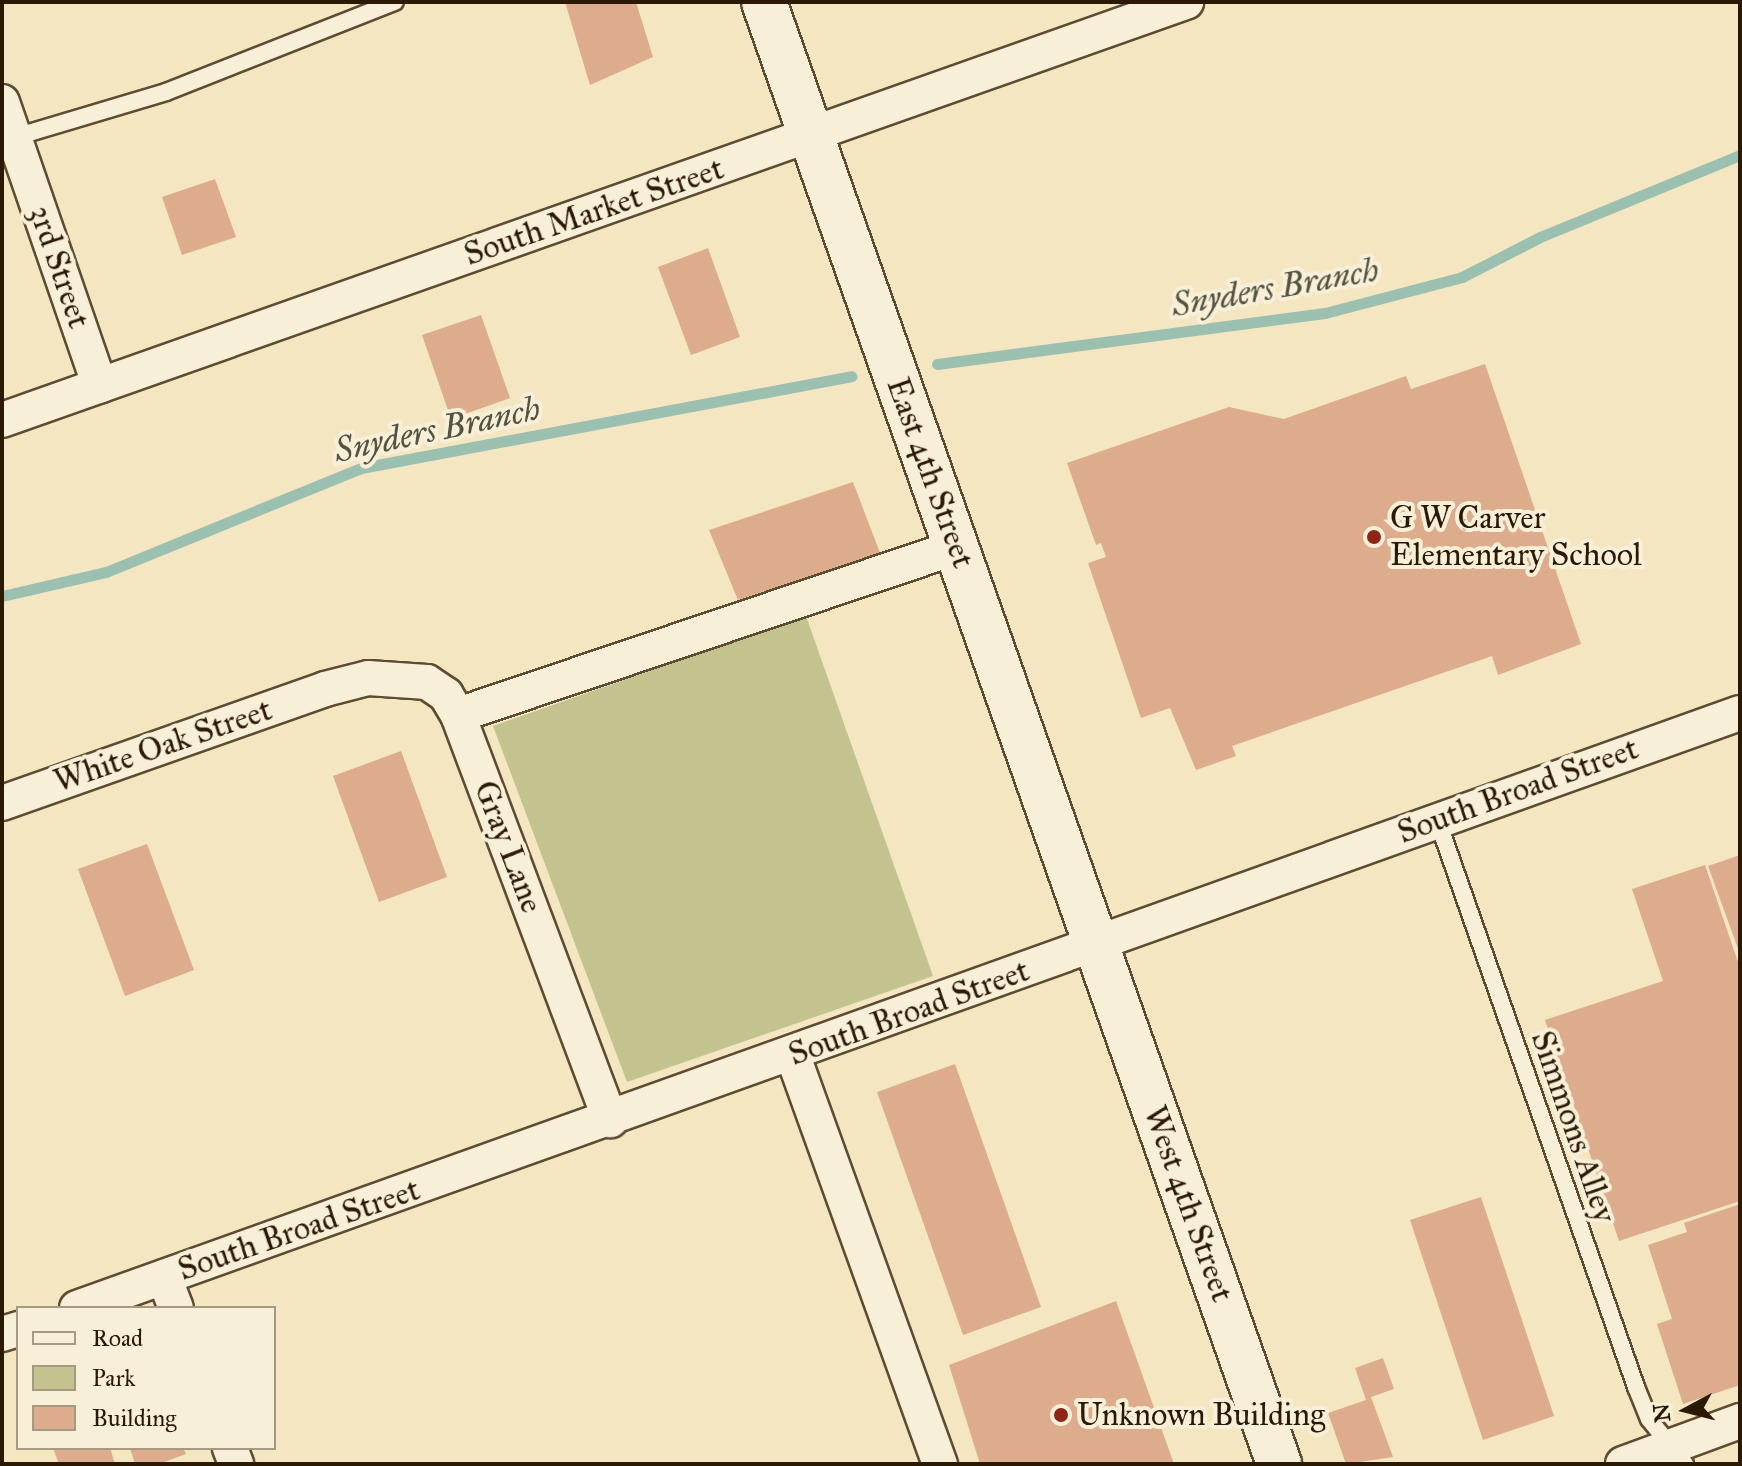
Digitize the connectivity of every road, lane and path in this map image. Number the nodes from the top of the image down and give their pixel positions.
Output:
1 (395, 2) edge
2 (764, 2) edge
3 (1186, 2) edge
4 (2, 102) edge
5 (810, 135) junction
6 (8, 140) edge
7 (100, 386) junction
8 (2, 420) edge
9 (957, 547) junction
10 (325, 689) joint
11 (1740, 713) edge
12 (458, 715) junction
13 (2, 803) edge
14 (1437, 819) junction
15 (1095, 944) junction
16 (793, 1056) junction
17 (610, 1120) junction
18 (170, 1293) edge
19 (89, 1306) edge
20 (1740, 1421) edge
21 (1678, 1455) edge
22 (940, 1464) edge
23 (1279, 1464) edge
24 (1623, 1464) edge

1 - 6 lane
2 - 5 main road, East 4th Street
3 - 5 street, South Market Street
4 - 6 street, 3rd Street
5 - 7 street, South Market Street
5 - 9 main road, East 4th Street
6 - 7 street, 3rd Street
7 - 8 street, South Market Street
9 - 12 street
9 - 15 main road, East 4th Street
10 - 12 street, Gray Lane
10 - 13 street, White Oak Street
11 - 14 street, South Broad Street
12 - 17 street, Gray Lane
14 - 15 street, South Broad Street
14 - 21 lane, Simmons Alley
15 - 16 street, South Broad Street
15 - 23 main road, West 4th Street
16 - 17 street, South Broad Street
16 - 22 street
17 - 18 street, South Broad Street
18 - 19 street, South Broad Street
20 - 21 street
21 - 24 street

